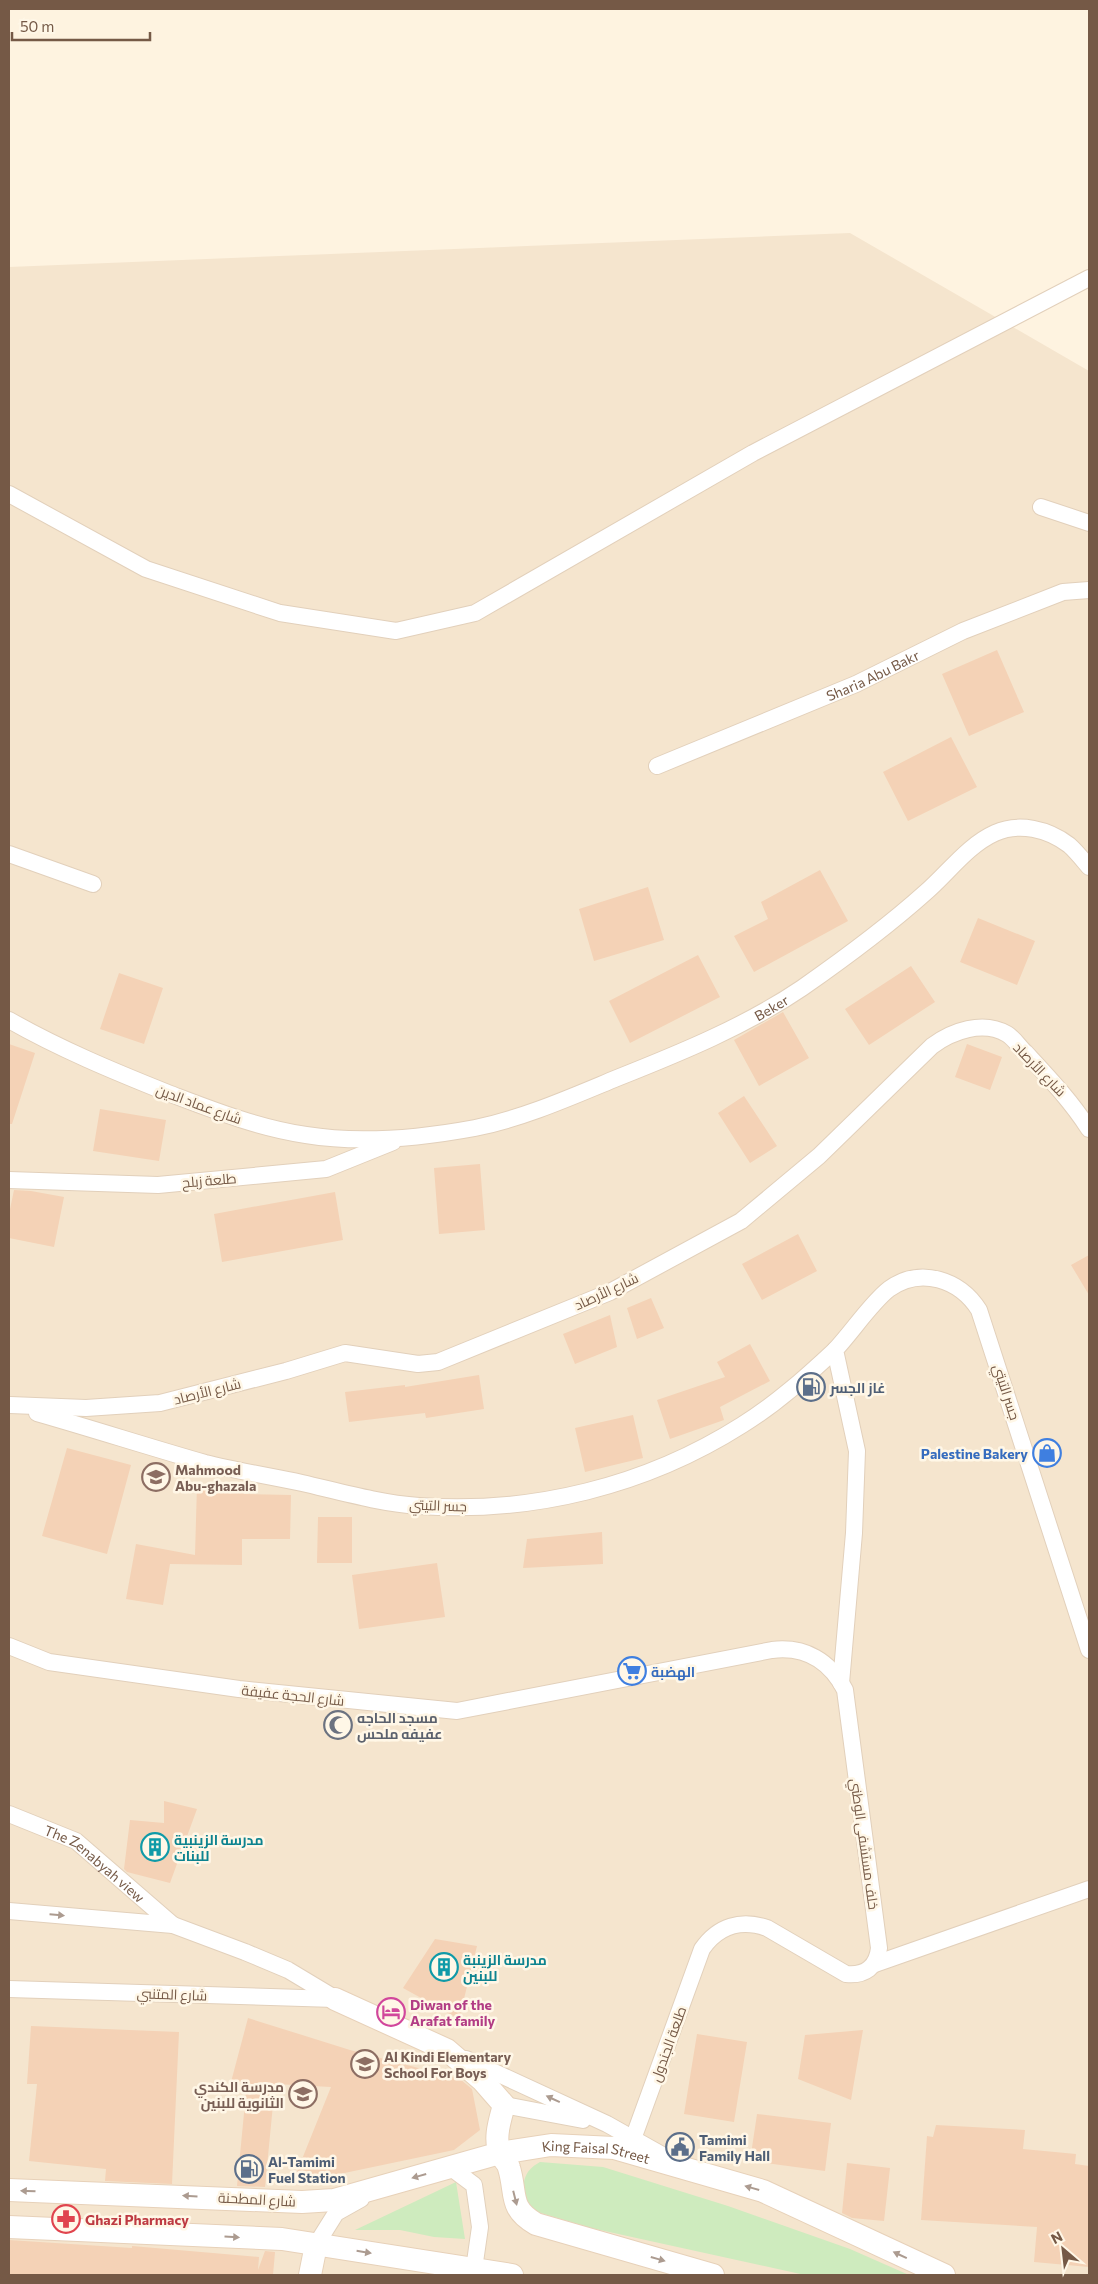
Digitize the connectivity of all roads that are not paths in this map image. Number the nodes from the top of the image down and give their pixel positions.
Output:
1 (1089, 278) edge
2 (9, 494) edge
3 (1041, 507) dead end
4 (1089, 523) edge
5 (1089, 590) edge
6 (657, 766) dead end
7 (9, 854) edge
8 (1089, 867) edge
9 (93, 884) dead end
10 (9, 1020) edge
11 (1089, 1129) edge
12 (403, 1138) junction
13 (9, 1180) edge
14 (836, 1349) junction
15 (10, 1405) edge
16 (9, 1646) edge
17 (1089, 1650) edge
18 (698, 1664) joint
19 (841, 1683) junction
20 (9, 1814) edge
21 (1089, 1889) edge
22 (9, 1911) edge
23 (173, 1925) junction
24 (875, 1964) junction
25 (9, 1990) edge
26 (335, 1999) junction
27 (504, 2105) junction
28 (607, 2124) junction
29 (633, 2138) junction
30 (500, 2153) junction
31 (450, 2167) junction
32 (690, 2170) junction
33 (390, 2184) junction
34 (9, 2190) edge
35 (9, 2227) edge
36 (316, 2245) junction
37 (474, 2270) junction
38 (310, 2275) edge
39 (512, 2275) edge
40 (713, 2275) edge
41 (944, 2275) edge

1 - 2 street
3 - 4 street
5 - 6 street, Sharia Abu Bakr
7 - 9 street
8 - 12 street, Beker
10 - 12 street, شارع عماد الدين
11 - 15 street, شارع الأرصاد
12 - 13 street, طلعة زبلح
14 - 15 street, جسر التيتي
14 - 17 street, جسر التيتي
14 - 19 street
16 - 18 street, شارع الحجة عفيفة
18 - 19 street, خلف مستشفى الوطني
19 - 24 street, خلف مستشفى الوطني
20 - 23 street, The Zenabyah view
21 - 24 street
22 -> 23 street
23 - 26 street
24 - 29 street, طلعة الجندول
25 - 26 street, شارع المتنبي
26 - 27 main road
28 -> 26 street
27 - 28 street
27 - 30 main road
28 - 29 street
29 - 32 street
30 - 31 main road, شارع المطحنة
30 - 32 main road, King Faisal Street
30 -> 40 main road
31 -> 33 main road, شارع المطحنة
31 - 37 street
41 -> 32 main road, King Faisal Street
33 -> 34 main road, شارع المطحنة
33 - 36 street
35 -> 36 main road
36 -> 37 main road
36 - 38 main road
37 - 39 main road

